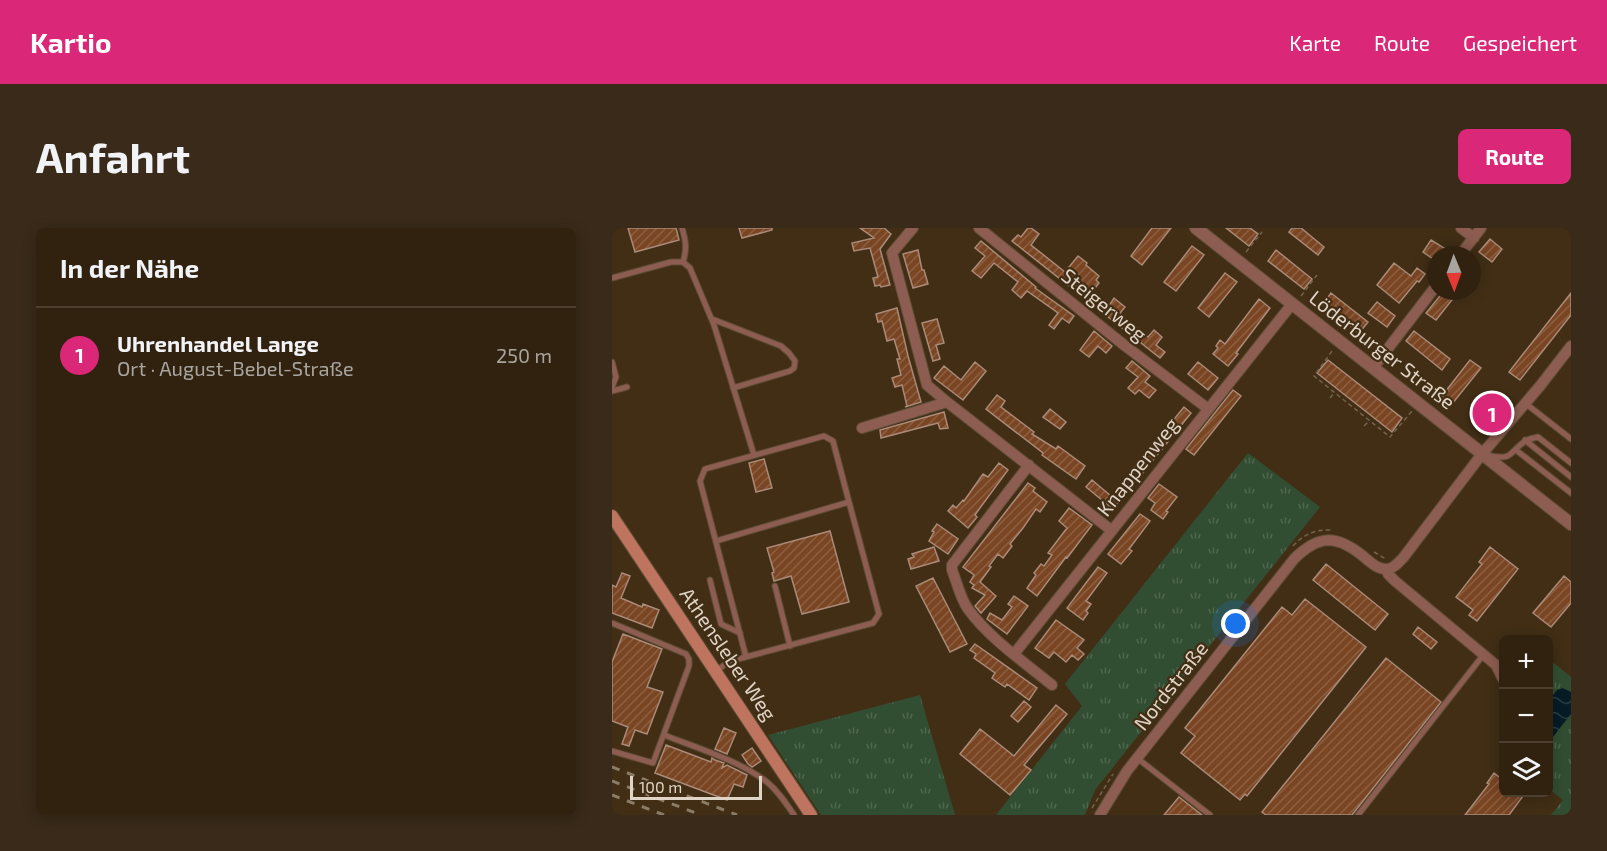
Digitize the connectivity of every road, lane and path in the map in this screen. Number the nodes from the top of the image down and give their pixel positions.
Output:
1 (682, 228) edge
2 (913, 228) edge
3 (980, 228) edge
4 (1196, 228) edge
5 (1461, 228) edge
6 (1481, 228) edge
7 (1262, 232) dead end
8 (1474, 238) junction
9 (1467, 246) edge
10 (683, 262) junction
11 (1239, 262) junction
12 (1317, 275) dead end
13 (612, 278) edge
14 (1427, 298) edge
15 (1292, 304) junction
16 (711, 318) junction
17 (1339, 341) junction
18 (1571, 346) edge
19 (612, 362) edge
20 (1373, 368) junction
21 (627, 387) dead end
22 (733, 388) junction
23 (612, 389) edge
24 (1335, 393) junction
25 (1330, 398) dead end
26 (947, 402) junction
27 (1418, 403) junction
28 (1525, 403) junction
29 (1208, 408) junction
30 (1369, 420) junction
31 (1364, 426) dead end
32 (862, 428) dead end
33 (1571, 439) edge
34 (1525, 440) junction
35 (1516, 450) junction
36 (1482, 454) junction
37 (754, 455) junction
38 (1571, 463) edge
39 (1029, 465) junction
40 (1571, 477) edge
41 (1571, 493) edge
42 (849, 502) junction
43 (612, 516) edge
44 (1570, 521) edge
45 (1111, 530) junction
46 (716, 541) junction
47 (1387, 569) junction
48 (710, 580) dead end
49 (775, 586) dead end
50 (612, 623) edge
51 (740, 633) junction
52 (790, 645) junction
53 (1014, 654) junction
54 (1484, 654) junction
55 (746, 657) junction
56 (716, 671) junction
57 (1499, 671) edge
58 (1052, 685) dead end
59 (664, 735) junction
60 (612, 751) edge
61 (1137, 758) junction
62 (794, 815) edge
63 (811, 815) edge
64 (1100, 815) edge
65 (1210, 815) edge
66 (1358, 815) edge

1 - 10 lane
2 - 26 street
3 - 29 street, Steigerweg
4 - 11 street, Löderburger Straße
5 - 8 street
6 - 8 street
7 - 11 path
8 - 9 street
10 - 13 lane
10 - 16 lane
11 - 15 street, Löderburger Straße
12 - 15 path
14 - 20 street
15 - 17 street, Löderburger Straße
15 - 29 street, Knappenweg
16 - 22 lane
16 - 22 lane
17 - 20 street, Löderburger Straße
17 - 24 path
18 - 28 street
19 - 23 lane
20 - 27 street, Löderburger Straße
21 - 23 lane
22 - 37 lane
24 - 25 path
24 - 30 path
26 - 32 street
26 - 39 street
27 - 30 path
27 - 36 street, Löderburger Straße
28 - 33 lane
28 - 36 street
29 - 45 street, Knappenweg
30 - 31 path
34 - 35 lane
34 - 38 lane
34 - 40 lane
35 - 36 lane
35 - 41 lane
36 - 44 street, Löderburger Straße
36 - 47 street
37 - 42 lane
37 - 46 lane
39 - 45 street
39 - 53 street
42 - 46 lane
42 - 52 lane
43 - 56 main road, Athensleber Weg
45 - 53 street, Knappenweg
46 - 51 lane
47 - 54 street, Nordstraße
47 - 61 street, Nordstraße
48 - 51 lane
49 - 52 lane
50 - 59 lane
51 - 55 lane
52 - 55 lane
53 - 58 street
54 - 57 street, Nordstraße
54 - 66 lane
55 - 56 lane
56 - 63 main road, Athensleber Weg
59 - 60 lane
59 - 62 lane
61 - 64 street, Nordstraße
61 - 65 lane

